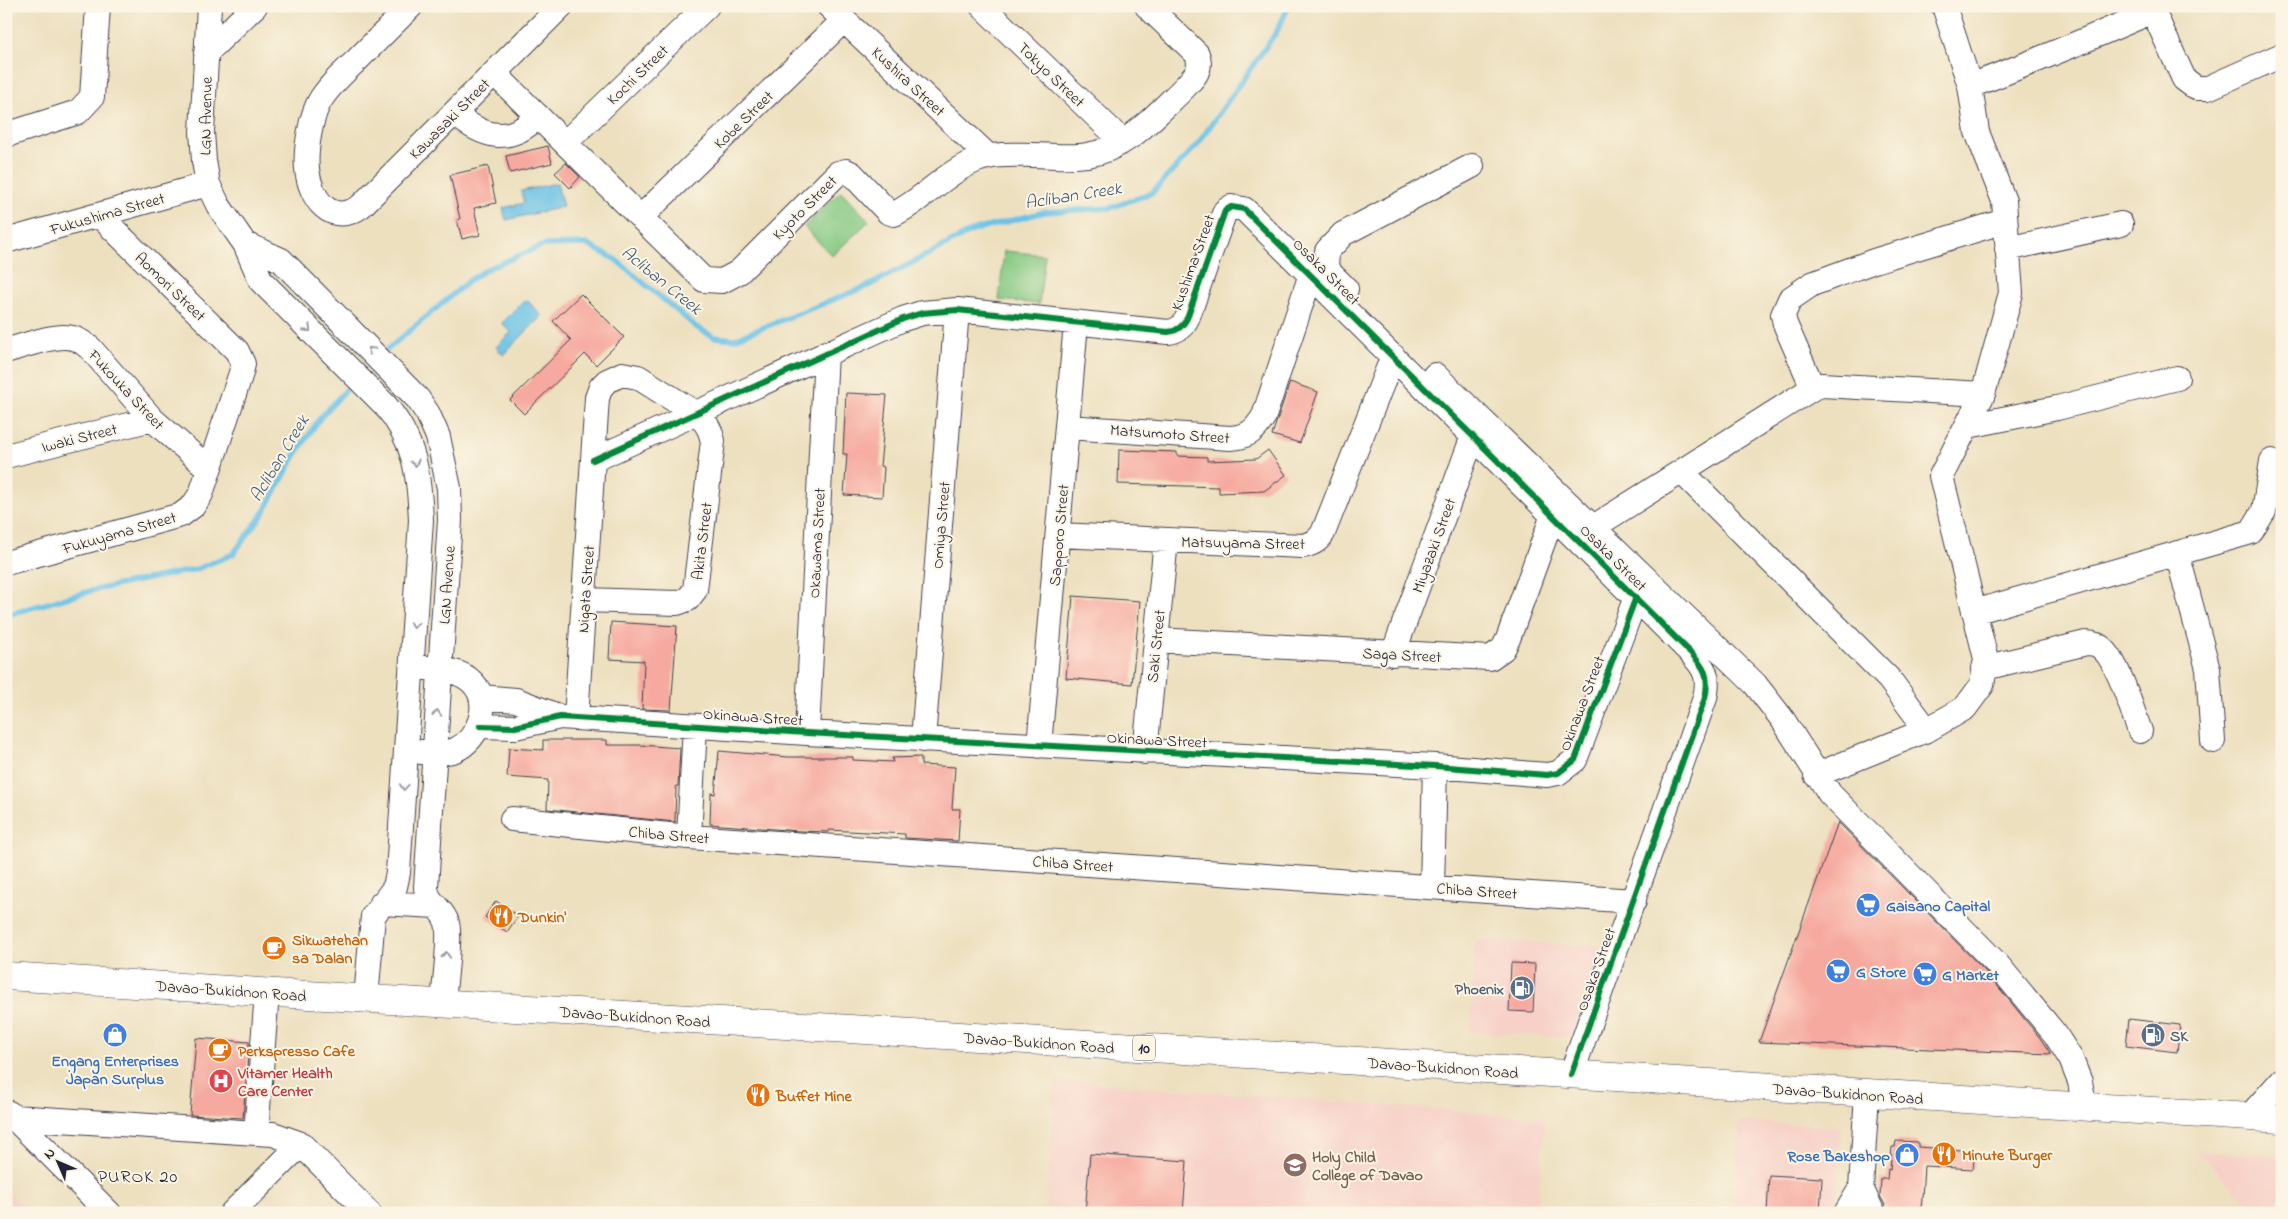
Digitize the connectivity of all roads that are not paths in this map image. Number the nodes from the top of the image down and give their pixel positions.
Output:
1 (98, 6) edge
2 (209, 6) edge
3 (255, 6) edge
4 (411, 6) edge
5 (561, 6) edge
6 (707, 6) edge
7 (982, 6) edge
8 (1147, 6) edge
9 (1944, 6) edge
10 (2152, 8) edge
11 (836, 13) edge
12 (206, 54) junction
13 (2282, 55) edge
14 (494, 73) junction
15 (1970, 86) junction
16 (454, 113) junction
17 (538, 116) junction
18 (6, 135) edge
19 (1122, 141) junction
20 (566, 142) junction
21 (988, 156) junction
22 (1472, 166) dead end
23 (208, 184) junction
24 (1231, 207) joint
25 (99, 215) junction
26 (641, 217) junction
27 (2005, 221) junction
28 (2121, 224) dead end
29 (6, 241) edge
30 (245, 244) junction
31 (2008, 250) junction
32 (1311, 274) junction
33 (957, 310) junction
34 (1076, 323) junction
35 (6, 351) edge
36 (826, 353) junction
37 (1393, 356) junction
38 (241, 358) joint
39 (2177, 378) dead end
40 (1813, 388) junction
41 (1983, 394) junction
42 (694, 413) junction
43 (428, 414) junction
44 (152, 419) junction
45 (1968, 426) junction
46 (1067, 427) junction
47 (403, 428) junction
48 (1473, 436) junction
49 (6, 456) edge
50 (593, 460) junction
51 (2272, 461) dead end
52 (209, 469) junction
53 (1682, 472) junction
54 (1553, 515) junction
55 (1592, 528) junction
56 (420, 535) junction
57 (1058, 535) junction
58 (449, 536) junction
59 (1166, 540) junction
60 (2178, 553) junction
61 (6, 563) edge
62 (1636, 598) junction
63 (584, 600) junction
64 (1974, 612) junction
65 (1156, 640) junction
66 (1393, 654) junction
67 (412, 668) junction
68 (1984, 668) junction
69 (440, 669) junction
70 (481, 697) junction
71 (568, 718) junction
72 (480, 726) junction
73 (695, 726) junction
74 (1927, 730) junction
75 (2140, 731) dead end
76 (807, 733) junction
77 (923, 740) junction
78 (2213, 741) dead end
79 (1040, 746) junction
80 (406, 751) junction
81 (1145, 752) junction
82 (435, 753) junction
83 (1435, 766) junction
84 (1816, 775) junction
85 (512, 819) dead end
86 (689, 837) junction
87 (1432, 887) junction
88 (1634, 901) junction
89 (382, 903) junction
90 (436, 906) junction
91 (6, 976) edge
92 (267, 993) junction
93 (366, 999) junction
94 (443, 1004) junction
95 (1572, 1075) junction
96 (2282, 1080) edge
97 (1867, 1094) junction
98 (2085, 1108) junction
99 (10, 1113) edge
100 (2249, 1117) junction
101 (2282, 1119) edge
102 (256, 1133) junction
103 (301, 1144) junction
104 (1861, 1188) junction
105 (108, 1213) edge
106 (232, 1213) edge
107 (369, 1213) edge
108 (1846, 1213) edge
109 (1873, 1213) edge

1 - 18 street
2 - 12 street, LGN Avenue
3 - 12 street
4 - 16 street, Kawasaki Street
5 - 14 street, Kawasaki Street
6 - 20 street, Kochi Street
7 - 19 street, Tokyo Street
8 - 19 street, Kyoto Street
9 - 15 street
10 - 13 street
10 - 15 street
11 - 21 street, Kushira Street
11 - 26 street, Kobe Street
12 - 23 street, LGN Avenue
14 - 16 street, Kawasaki Street
14 - 17 street, Kyoto Street
15 - 27 street
16 - 17 street
17 - 20 street, Kyoto Street
19 - 21 street, Kyoto Street
20 - 26 street, Kyoto Street
21 - 26 street, Kyoto Street
22 - 55 street
23 - 25 street, Fukushima Street
23 - 30 street, LGN Avenue
24 - 32 street, Osaka Street
24 - 34 street, Kushima Street
25 - 29 street, Fukushima Street
25 - 38 street, Aomori Street
27 - 31 street
27 - 40 street
28 - 31 street
43 -> 30 street, LGN Avenue
30 -> 47 street, LGN Avenue
31 - 41 street
32 - 37 street, Osaka Street
32 - 46 street, Matsumoto Street
33 - 34 street
33 - 36 street
33 - 77 street, Omiya Street
34 - 46 street, Sapporo Street
35 - 44 street, Fukouka Street
36 - 42 street
36 - 76 street, Okawama Street
37 - 48 street, Osaka Street
37 - 59 street, Matsuyama Street
38 - 52 street, Fukuyama Street
39 - 45 street
40 - 41 street
40 - 53 street
41 - 45 street
42 - 50 street
42 - 50 street, Akita Street
42 - 63 street, Akita Street
43 - 47 street
43 - 58 street, LGN Avenue
44 - 49 street, Iwaki Street
44 - 52 street, Fukouka Street
45 - 64 street
46 - 57 street, Sapporo Street
47 -> 56 street, LGN Avenue
48 - 54 street, Osaka Street
48 - 66 street, Miyazaki Street
50 - 63 street, Nigata Street
51 - 60 street
52 - 61 street, Fukuyama Street
53 - 55 street
53 - 74 street
54 - 62 street, Osaka Street
54 - 66 street, Saga Street
55 - 84 street
56 - 58 street
56 -> 67 street, LGN Avenue
57 - 59 street, Matsuyama Street
57 - 79 street, Sapporo Street
58 - 69 street, LGN Avenue
59 - 65 street, Saki Street
60 - 64 street
60 - 78 street
62 - 83 street, Okinawa Street
62 - 88 street, Osaka Street
63 - 71 street, Nigata Street
64 - 68 street
65 - 66 street, Saga Street
65 - 81 street, Saki Street
67 - 69 street
67 - 80 street, LGN Avenue
68 - 74 street
68 - 75 street
69 - 70 street
82 -> 69 street, LGN Avenue
70 - 71 street
70 - 72 street
71 - 72 street
71 - 73 street, Okinawa Street
72 - 82 street
73 - 76 street, Okinawa Street
73 - 86 street
74 - 84 street
76 - 77 street, Okinawa Street
77 - 79 street, Okinawa Street
79 - 81 street, Okinawa Street
80 - 82 street
80 -> 89 street, LGN Avenue
81 - 83 street, Okinawa Street
82 - 90 street, LGN Avenue
83 - 87 street
84 - 98 street
85 - 86 street, Chiba Street
86 - 87 street, Chiba Street
87 - 88 street, Chiba Street
88 - 95 street, Osaka Street
89 - 90 street
89 - 93 street, LGN Avenue
94 -> 90 street, LGN Avenue
91 - 92 highway, Davao-Bukidnon Road / 10
92 - 93 highway, Davao-Bukidnon Road / 10
92 - 102 street
93 - 94 highway, Davao-Bukidnon Road / 10
94 - 95 highway, Davao-Bukidnon Road / 10
95 - 97 highway, Davao-Bukidnon Road / 10
96 - 100 street
97 - 98 highway, Davao-Bukidnon Road / 10
97 - 104 street
98 - 100 highway, Davao-Bukidnon Road / 10
99 - 102 street
99 - 105 street
100 - 101 highway, Davao-Bukidnon Road / 10
102 - 103 street
103 - 106 street
103 - 107 street
104 - 108 street
104 - 109 street

